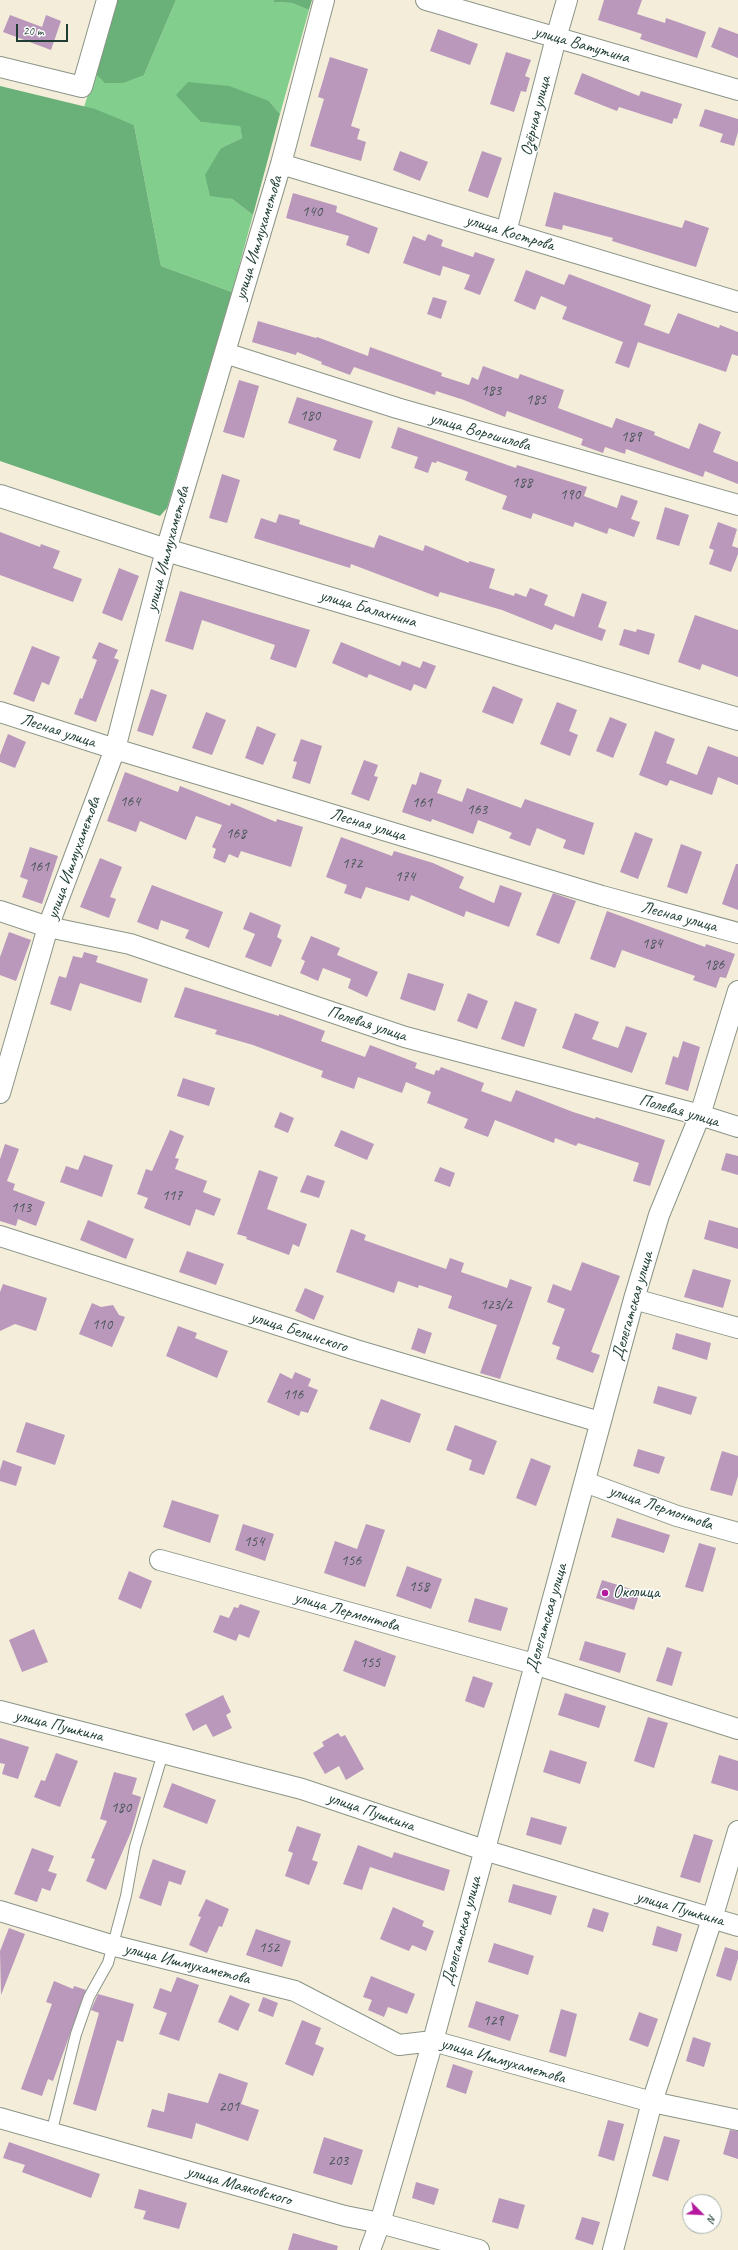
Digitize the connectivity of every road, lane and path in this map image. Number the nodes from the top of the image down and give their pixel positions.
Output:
1 (107, 0) edge
2 (324, 0) edge
3 (426, 0) edge
4 (567, 0) edge
5 (556, 38) junction
6 (0, 68) edge
7 (738, 90) edge
8 (281, 164) junction
9 (506, 232) junction
10 (738, 302) edge
11 (225, 353) junction
12 (0, 496) edge
13 (738, 504) edge
14 (166, 550) junction
15 (0, 712) edge
16 (738, 719) edge
17 (115, 749) junction
18 (0, 911) edge
19 (48, 928) junction
20 (738, 934) edge
21 (738, 990) edge
22 (0, 1093) edge
23 (700, 1115) junction
24 (738, 1127) edge
25 (0, 1236) edge
26 (634, 1299) junction
27 (738, 1328) edge
28 (600, 1422) junction
29 (585, 1482) junction
30 (738, 1533) edge
31 (160, 1560) dead end
32 (534, 1664) junction
33 (0, 1711) edge
34 (738, 1729) edge
35 (163, 1753) junction
36 (738, 1831) edge
37 (484, 1850) junction
38 (0, 1911) edge
39 (712, 1919) junction
40 (738, 1926) edge
41 (111, 1945) junction
42 (433, 2041) junction
43 (652, 2102) junction
44 (0, 2118) edge
45 (738, 2120) edge
46 (51, 2134) junction
47 (380, 2223) junction
48 (370, 2250) edge
49 (479, 2250) edge
50 (613, 2250) edge

1 - 6 street
2 - 8 street, улица Ишмухаметова
3 - 5 street, улица Ватутина
4 - 5 street, Озёрная улица
5 - 7 street, улица Ватутина
5 - 9 street, Озёрная улица
8 - 9 street, улица Кострова
8 - 11 street, улица Ишмухаметова
9 - 10 street, улица Кострова
11 - 13 street, улица Ворошилова
11 - 14 street, улица Ишмухаметова
12 - 14 street, улица Балахнина
14 - 16 street, улица Балахнина
14 - 17 street, улица Ишмухаметова
15 - 17 street, Лесная улица
17 - 19 street, улица Ишмухаметова
17 - 20 street, Лесная улица
18 - 19 street, Полевая улица
19 - 22 street, улица Ишмухаметова
19 - 23 street, Полевая улица
21 - 23 street, Делегатская улица
23 - 24 street, Полевая улица
23 - 26 street, Делегатская улица
25 - 28 street, улица Белинского
26 - 27 street
26 - 28 street, Делегатская улица
28 - 29 street, Делегатская улица
29 - 30 street, улица Лермонтова
29 - 32 street, Делегатская улица
31 - 32 street, улица Лермонтова
32 - 34 street, улица Лермонтова
32 - 37 street, Делегатская улица
33 - 35 street, улица Пушкина
35 - 37 street, улица Пушкина
35 - 41 lane
36 - 39 street
37 - 39 street, улица Пушкина
37 - 42 street, Делегатская улица
38 - 41 street, улица Ишмухаметова
39 - 40 street, улица Пушкина
39 - 43 street
41 - 42 street, улица Ишмухаметова
41 - 46 lane
42 - 43 street, улица Ишмухаметова
42 - 47 street, Делегатская улица
43 - 45 street, улица Ишмухаметова
43 - 50 street
44 - 46 street, улица Маяковского
46 - 47 street, улица Маяковского
47 - 48 street, Делегатская улица
47 - 49 street, улица Маяковского

